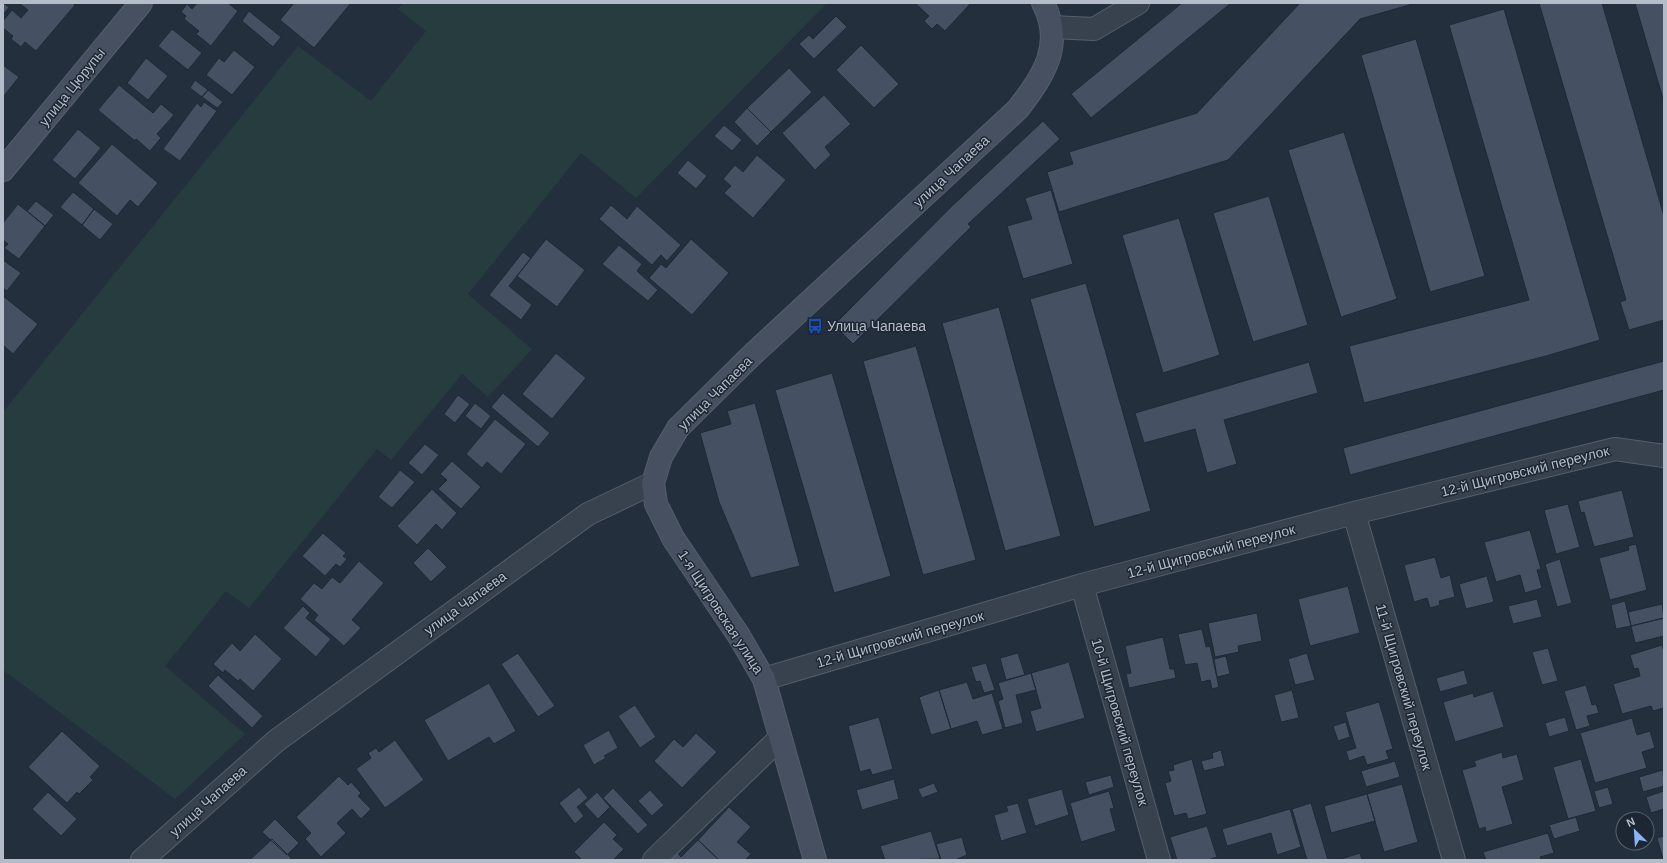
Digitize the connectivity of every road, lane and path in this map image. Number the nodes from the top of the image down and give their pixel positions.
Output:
1 (141, 3) edge
2 (1043, 3) edge
3 (1138, 3) edge
4 (1052, 28) junction
5 (3, 170) edge
6 (1664, 457) edge
7 (653, 483) junction
8 (1354, 513) junction
9 (1082, 584) junction
10 (764, 679) junction
11 (780, 738) junction
12 (142, 860) edge
13 (654, 860) edge
14 (815, 860) edge
15 (1159, 860) edge
16 (1454, 860) edge

1 - 5 street, улица Цюрупы
2 - 4 street, улица Чапаева
3 - 4 street
4 - 7 street, улица Чапаева
6 - 8 street, 12-й Щигровский переулок
7 - 10 street, 1-я Щигровская улица
7 - 12 street, улица Чапаева
8 - 9 street, 12-й Щигровский переулок
8 - 16 street, 11-й Щигровский переулок
9 - 10 street, 12-й Щигровский переулок
9 - 15 street, 10-й Щигровский переулок
10 - 11 street, 1-я Щигровская улица
11 - 13 street
11 - 14 street, 1-я Щигровская улица

